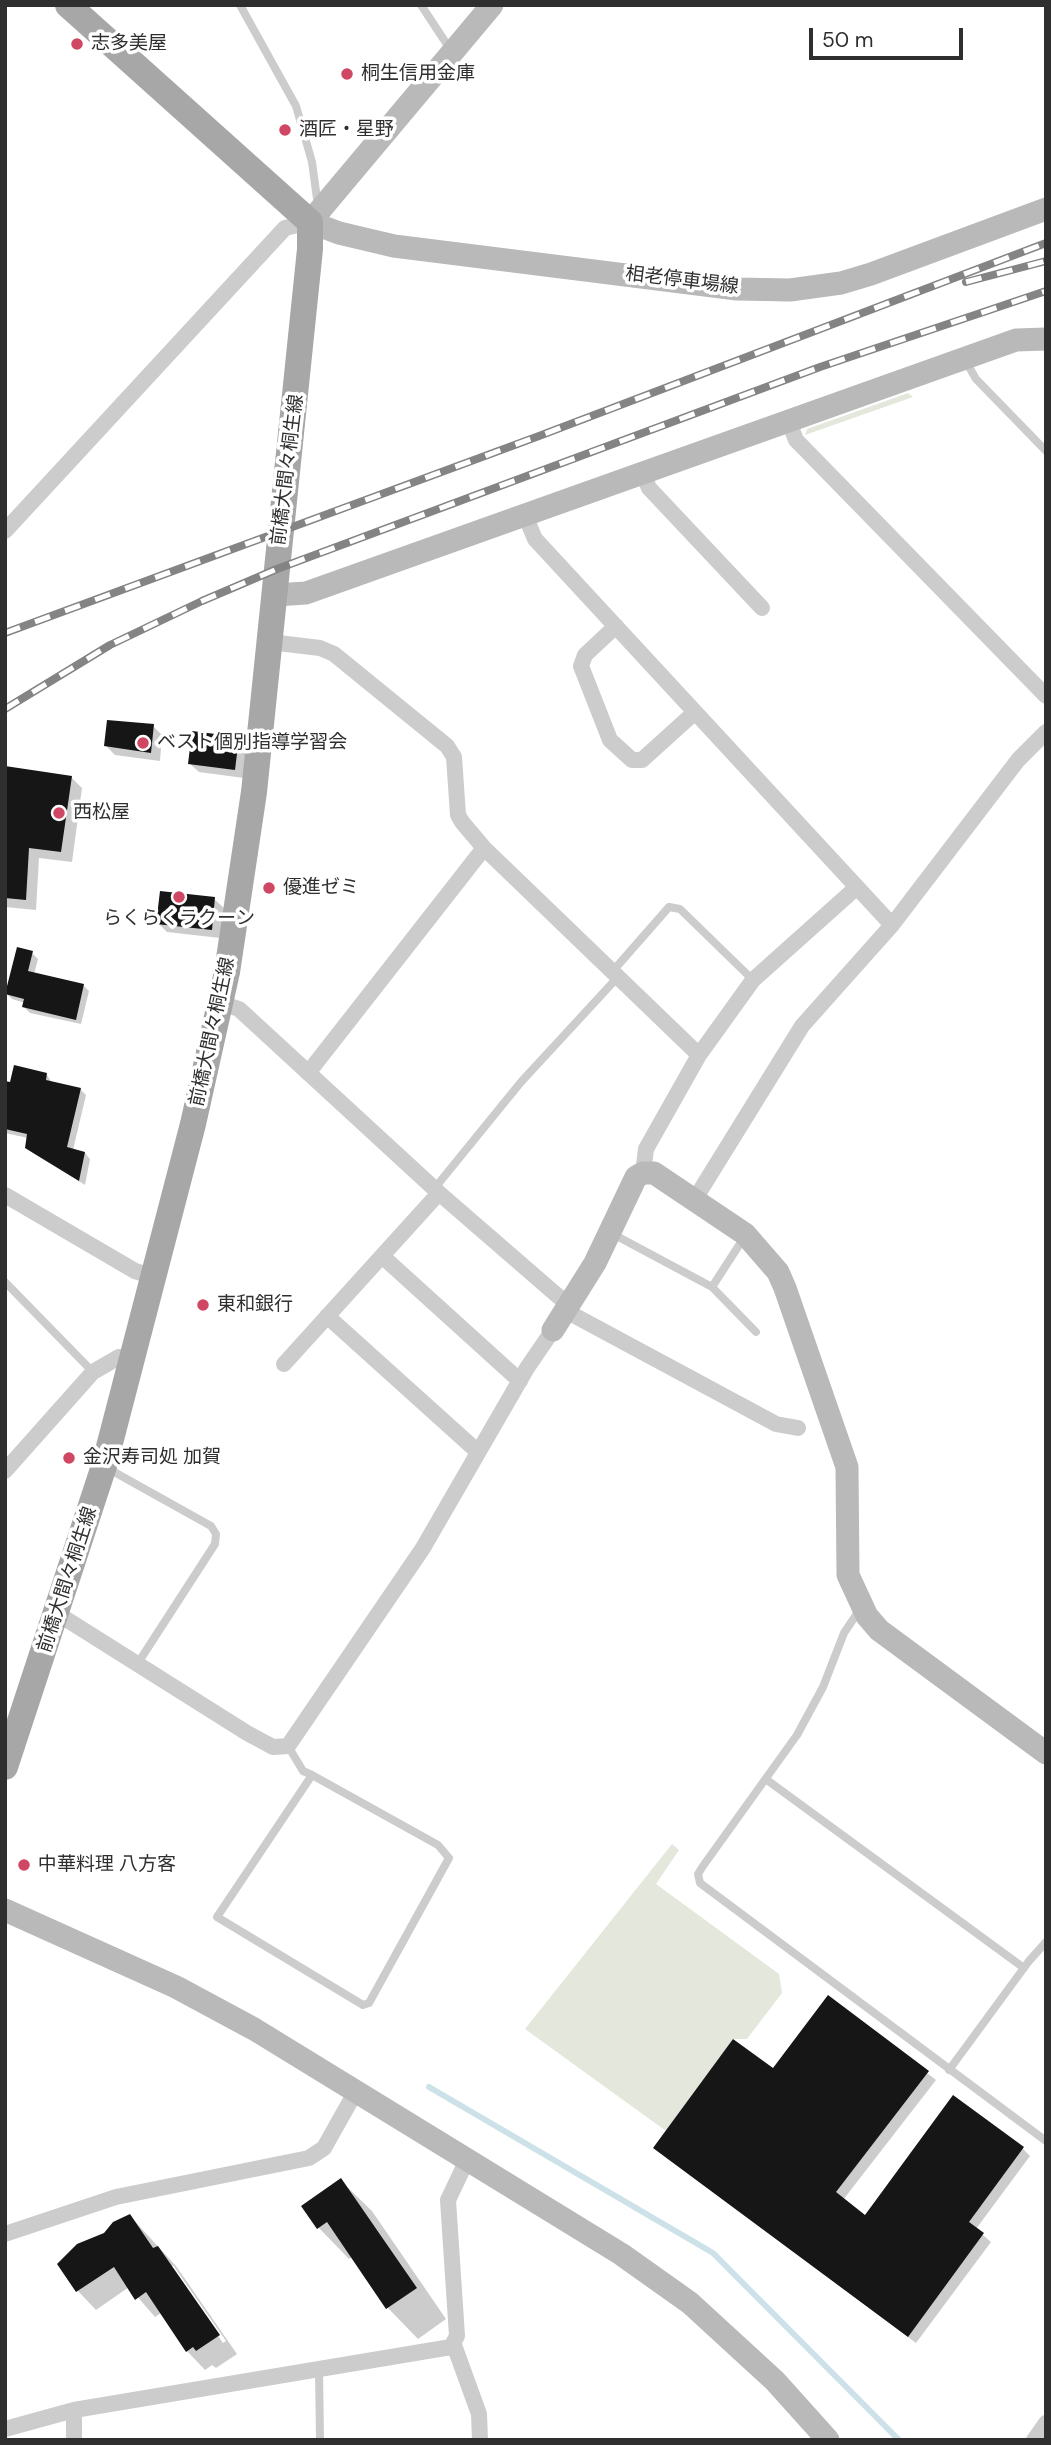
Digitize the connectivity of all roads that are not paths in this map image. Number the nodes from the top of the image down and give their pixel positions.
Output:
1 (68, 5) edge
2 (240, 5) edge
3 (421, 5) edge
4 (492, 5) edge
5 (452, 51) junction
6 (1046, 209) edge
7 (314, 216) junction
8 (1046, 339) edge
9 (964, 357) junction
10 (788, 420) junction
11 (1046, 451) edge
12 (642, 472) junction
13 (524, 513) junction
14 (5, 531) edge
15 (275, 595) junction
16 (762, 608) dead end
17 (616, 626) junction
18 (270, 642) junction
19 (1046, 696) edge
20 (694, 713) junction
21 (1046, 732) edge
22 (484, 848) junction
23 (857, 887) junction
24 (892, 925) junction
25 (614, 975) junction
26 (753, 980) junction
27 (221, 1003) junction
28 (699, 1055) junction
29 (308, 1073) junction
30 (643, 1173) junction
31 (437, 1191) junction
32 (5, 1195) edge
33 (695, 1199) junction
34 (611, 1233) junction
35 (746, 1234) junction
36 (382, 1256) junction
37 (154, 1278) junction
38 (5, 1282) edge
39 (712, 1287) junction
40 (563, 1315) junction
41 (327, 1316) junction
42 (756, 1332) dead end
43 (132, 1359) junction
44 (284, 1364) dead end
45 (93, 1372) junction
46 (520, 1381) junction
47 (798, 1428) dead end
48 (478, 1452) junction
49 (104, 1466) junction
50 (5, 1471) edge
51 (861, 1606) junction
52 (58, 1614) junction
53 (138, 1663) junction
54 (288, 1746) junction
55 (1046, 1753) edge
56 (5, 1767) edge
57 (312, 1775) junction
58 (766, 1780) junction
59 (5, 1910) edge
60 (1046, 1942) edge
61 (1024, 1968) junction
62 (949, 2070) junction
63 (356, 2091) junction
64 (1046, 2141) edge
65 (468, 2158) junction
66 (5, 2234) edge
67 (454, 2345) junction
68 (319, 2367) junction
69 (74, 2410) junction
70 (1046, 2423) edge
71 (5, 2429) edge
72 (74, 2440) edge
73 (320, 2440) edge
74 (480, 2440) edge
75 (828, 2440) edge
76 (1034, 2440) edge

1 - 7 main road
2 - 7 lane
3 - 5 lane
4 - 5 street
5 - 7 street
6 - 7 street, 相老停車場線
7 - 14 street
7 - 15 main road, 前橋大間々桐生線
8 - 9 street
9 - 10 street
9 - 11 lane
10 - 12 street
10 - 19 street
12 - 13 street
12 - 16 street
13 - 15 street
13 - 17 street
15 - 18 main road, 前橋大間々桐生線
17 - 20 street
17 - 20 street
18 - 22 street
18 - 27 main road, 前橋大間々桐生線
20 - 23 street
21 - 24 street
22 - 25 street
22 - 29 street
23 - 24 street
23 - 26 street
24 - 33 street
25 - 26 lane
25 - 28 street
25 - 31 lane
26 - 28 street
27 - 29 street
27 - 37 main road, 前橋大間々桐生線
28 - 30 street
29 - 31 street
30 - 33 street
30 - 34 street
31 - 36 street
31 - 40 street
32 - 37 street
33 - 35 street
34 - 39 lane
34 - 40 street
35 - 39 lane
35 - 51 street
36 - 41 street
36 - 46 street
37 - 43 main road, 前橋大間々桐生線
38 - 45 lane
39 - 42 lane
40 - 46 street
40 - 47 street
41 - 44 street
41 - 48 street
43 - 45 street
43 - 49 main road, 前橋大間々桐生線
45 - 50 street
46 - 48 street
48 - 54 street
49 - 52 main road, 前橋大間々桐生線
49 - 53 lane
51 - 55 street
51 - 58 lane
52 - 53 street
52 - 56 main road, 前橋大間々桐生線
53 - 54 street
54 - 57 lane
57 - 57 lane
58 - 61 lane
58 - 62 lane
59 - 63 street
60 - 61 lane
61 - 62 lane
62 - 64 lane
63 - 65 street
63 - 66 street
65 - 67 street
65 - 75 street
67 - 68 street
67 - 74 street
68 - 69 street
68 - 73 lane
69 - 71 street
69 - 72 street
70 - 76 street

